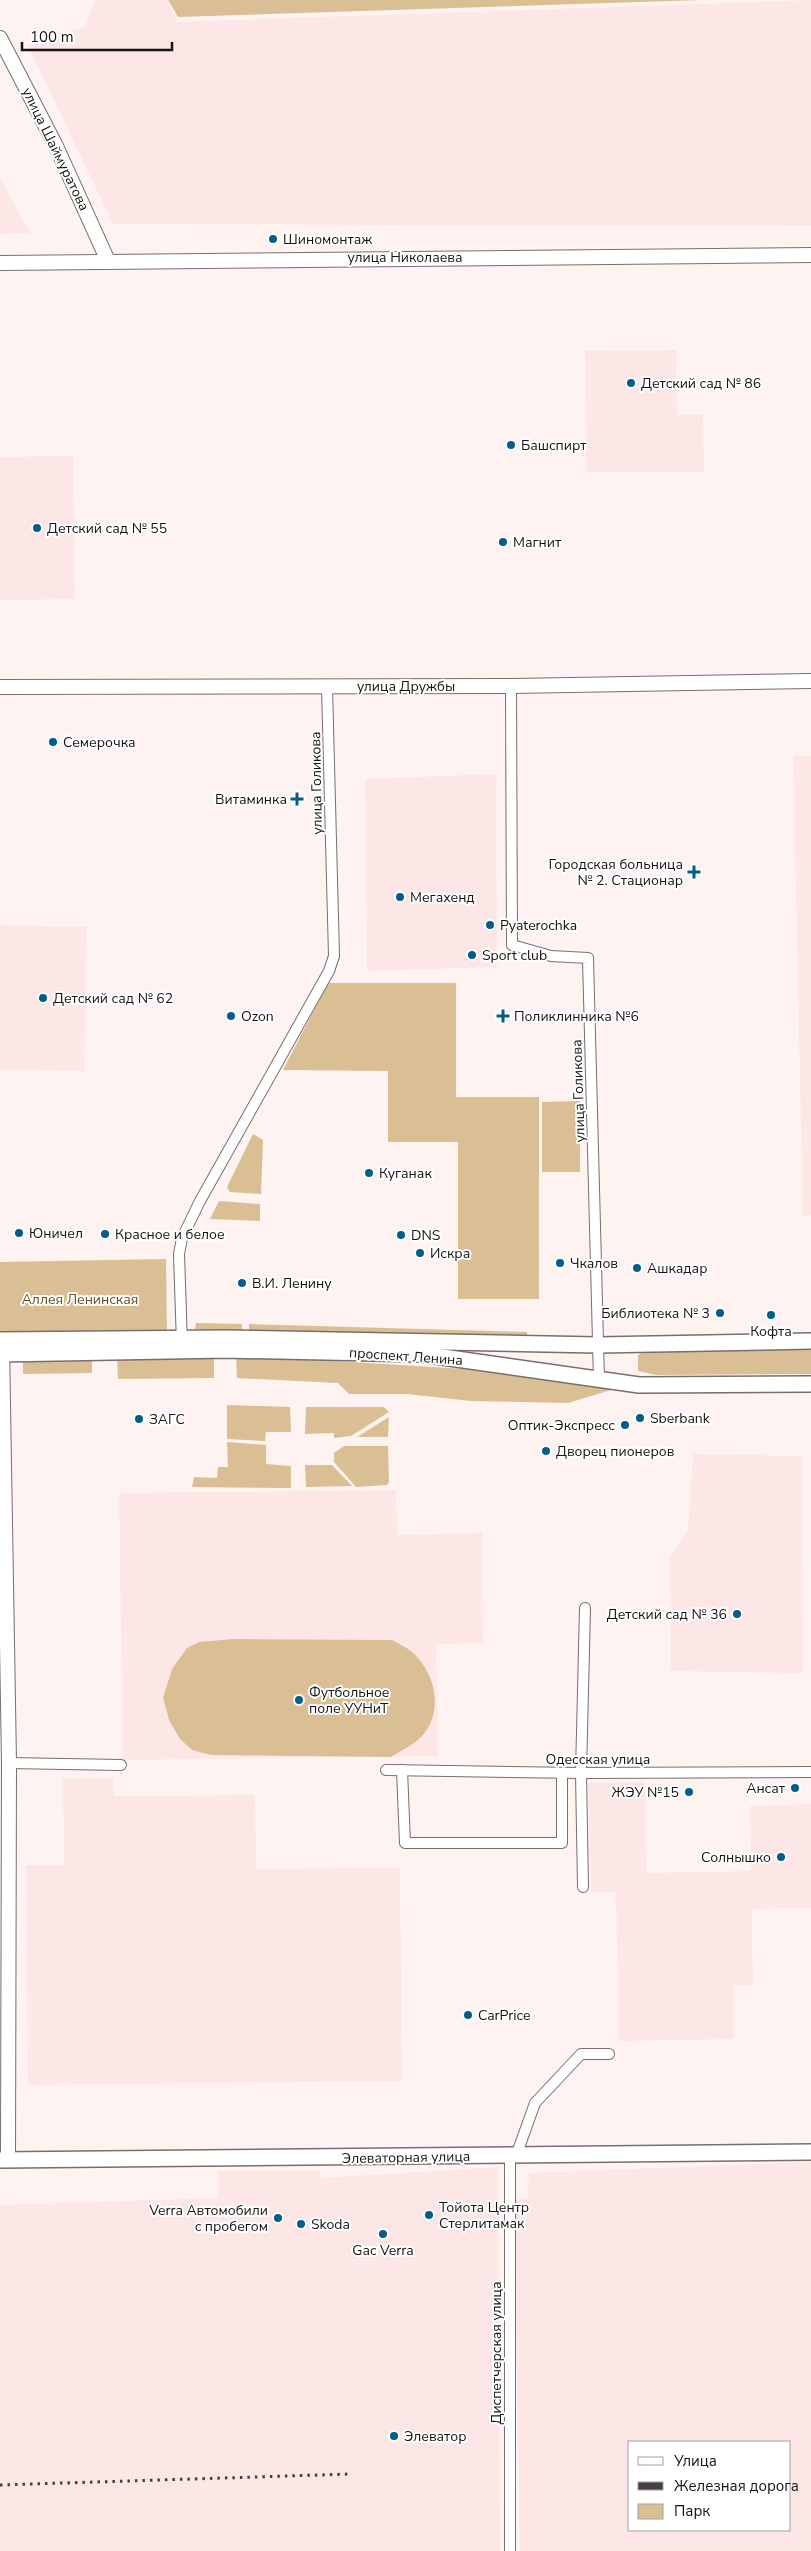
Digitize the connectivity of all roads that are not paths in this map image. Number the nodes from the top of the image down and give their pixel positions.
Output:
1 (0, 38) edge
2 (811, 255) edge
3 (108, 261) junction
4 (0, 263) edge
5 (811, 681) edge
6 (511, 686) junction
7 (0, 687) edge
8 (328, 687) junction
9 (811, 1342) edge
10 (182, 1345) junction
11 (598, 1345) junction
12 (1, 1347) edge
13 (599, 1380) junction
14 (811, 1384) edge
15 (585, 1608) dead end
16 (9, 1763) junction
17 (121, 1765) dead end
18 (386, 1770) dead end
19 (402, 1770) junction
20 (811, 1772) edge
21 (562, 1773) junction
22 (581, 1774) junction
23 (583, 1887) dead end
24 (609, 2054) dead end
25 (811, 2152) edge
26 (513, 2155) junction
27 (4, 2160) edge
28 (510, 2551) edge

1 - 3 main road, улица Шаймуратова
2 - 3 main road, улица Николаева
3 - 4 main road, улица Николаева
5 - 6 main road, улица Дружбы
6 - 8 main road, улица Дружбы
6 - 11 street, улица Голикова
7 - 8 main road, улица Дружбы
8 - 10 street, улица Голикова
9 - 11 main road, проспект Ленина
10 - 11 main road, проспект Ленина
10 - 12 main road, проспект Ленина
10 - 13 main road, проспект Ленина
11 - 13 street, улица Голикова
12 - 16 main road
13 - 14 main road, проспект Ленина
15 - 22 street
16 - 17 street
16 - 27 main road
18 - 19 street, Одесская улица
19 - 21 street, Одесская улица
19 - 21 street
20 - 22 street, Одесская улица
21 - 22 street, Одесская улица
22 - 23 street
24 - 26 street
25 - 26 main road, Элеваторная улица
26 - 27 main road, Элеваторная улица
26 - 28 street, Диспетчерская улица

